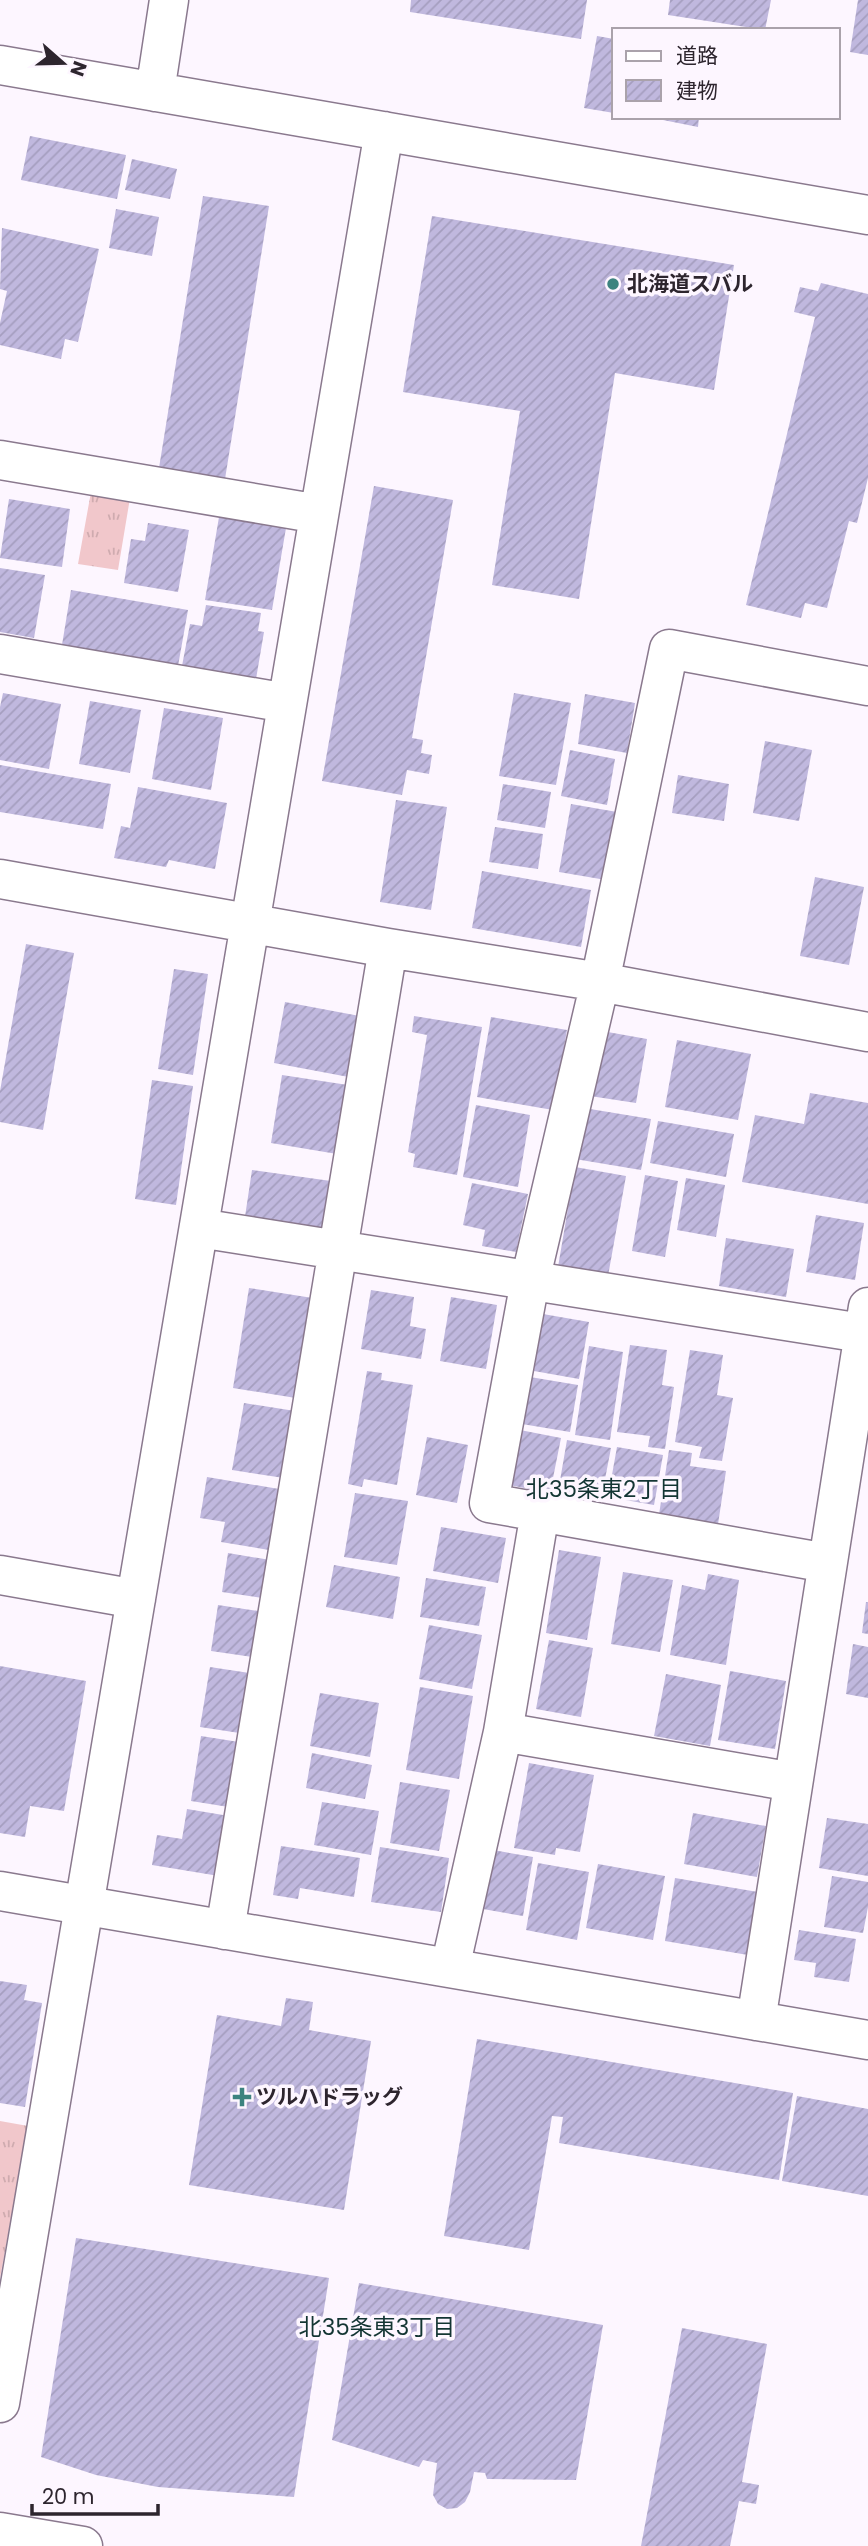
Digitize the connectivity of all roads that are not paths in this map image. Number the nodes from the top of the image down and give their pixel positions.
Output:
1 (169, 0) edge
2 (0, 65) edge
3 (155, 92) junction
4 (384, 131) junction
5 (868, 215) edge
6 (0, 460) edge
7 (319, 514) junction
8 (0, 654) edge
9 (868, 686) edge
10 (287, 703) junction
11 (0, 879) edge
12 (251, 922) junction
13 (388, 948) junction
14 (600, 982) junction
15 (868, 1032) edge
16 (199, 1228) junction
17 (338, 1250) junction
18 (530, 1281) junction
19 (866, 1325) edge
20 (540, 1512) junction
21 (827, 1563) junction
22 (0, 1575) edge
23 (136, 1599) junction
24 (503, 1732) junction
25 (793, 1783) junction
26 (0, 1891) edge
27 (84, 1906) junction
28 (225, 1930) junction
29 (450, 1968) junction
30 (756, 2021) junction
31 (868, 2040) edge
32 (0, 2403) edge
33 (0, 2532) edge
34 (83, 2546) edge

1 - 3 street
2 - 3 street
3 - 4 street
4 - 5 street
4 - 7 street
6 - 7 street
7 - 10 street
8 - 10 street
9 - 14 street
10 - 12 street
11 - 12 street
12 - 13 street
12 - 16 street
13 - 14 street
13 - 17 street
14 - 15 street
14 - 18 street
16 - 17 street
16 - 23 street
17 - 18 street
17 - 28 street
18 - 19 street
18 - 20 street
19 - 21 street
20 - 21 street
20 - 24 street
21 - 25 street
22 - 23 street
23 - 27 street
24 - 25 street
24 - 29 street
25 - 30 street
26 - 27 street
27 - 28 street
27 - 32 street
28 - 29 street
29 - 30 street
30 - 31 street
33 - 34 street

